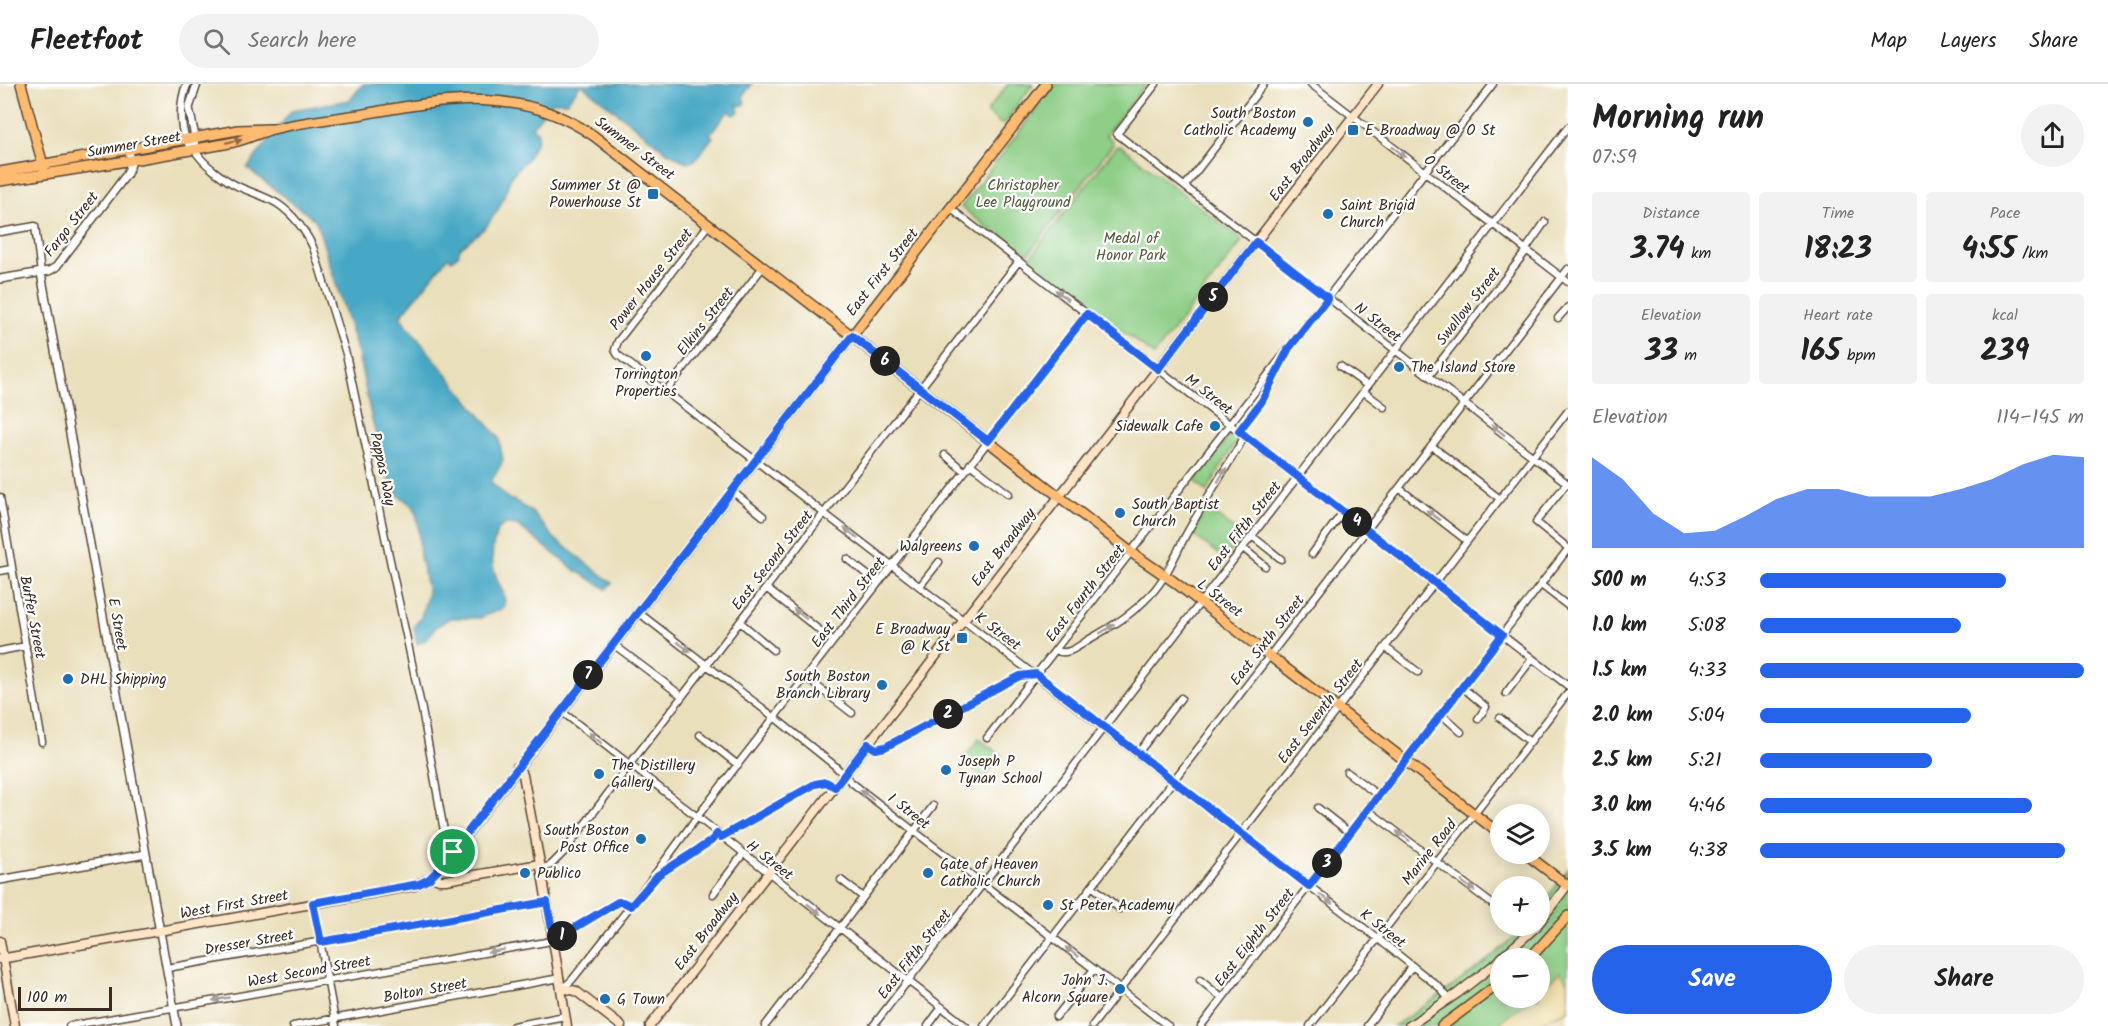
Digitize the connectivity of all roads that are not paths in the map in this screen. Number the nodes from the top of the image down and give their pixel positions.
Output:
1 (21, 84) edge
2 (187, 84) edge
3 (196, 84) edge
4 (1046, 84) edge
5 (1156, 84) edge
6 (1264, 84) edge
7 (1311, 84) edge
8 (1378, 84) edge
9 (1493, 84) edge
10 (1353, 117) junction
11 (1568, 127) edge
12 (272, 129) junction
13 (190, 137) junction
14 (129, 149) junction
15 (194, 149) junction
16 (130, 160) junction
17 (43, 164) junction
18 (0, 172) edge
19 (1425, 172) junction
20 (45, 175) junction
21 (0, 181) edge
22 (1185, 186) junction
23 (950, 208) junction
24 (1545, 222) dead end
25 (708, 224) junction
26 (1493, 224) junction
27 (0, 232) edge
28 (1256, 242) junction
29 (1526, 250) junction
30 (1019, 261) junction
31 (763, 267) junction
32 (1568, 269) edge
33 (41, 273) junction
34 (1562, 277) junction
35 (0, 279) edge
36 (1568, 282) edge
37 (1328, 298) junction
38 (1568, 307) edge
39 (1087, 314) junction
40 (1558, 318) dead end
41 (852, 336) junction
42 (1289, 348) junction
43 (615, 350) joint
44 (1396, 350) junction
45 (1340, 366) dead end
46 (1158, 369) junction
47 (1429, 376) junction
48 (920, 388) junction
49 (1366, 389) junction
50 (666, 391) junction
51 (1464, 403) junction
52 (1384, 407) dead end
53 (1568, 411) edge
54 (1230, 425) junction
55 (1239, 431) junction
56 (1245, 436) junction
57 (988, 441) junction
58 (1432, 446) junction
59 (945, 455) dead end
60 (1533, 456) junction
61 (756, 460) junction
62 (970, 464) junction
63 (964, 471) junction
64 (1298, 477) junction
65 (1567, 483) edge
66 (1399, 488) junction
67 (732, 491) junction
68 (1009, 494) dead end
69 (1059, 496) junction
70 (0, 497) edge
71 (1500, 499) junction
72 (824, 512) junction
73 (1343, 512) junction
74 (763, 516) dead end
75 (1367, 530) junction
76 (1252, 536) junction
77 (1467, 541) junction
78 (1243, 548) junction
79 (1568, 549) edge
80 (1132, 553) junction
81 (1312, 554) dead end
82 (847, 559) dead end
83 (1281, 559) dead end
84 (939, 562) dead end
85 (892, 565) junction
86 (1265, 566) dead end
87 (12, 569) junction
88 (0, 571) edge
89 (1166, 575) junction
90 (878, 583) junction
91 (1435, 583) junction
92 (1541, 585) junction
93 (920, 586) junction
94 (766, 588) junction
95 (1201, 603) junction
96 (1568, 606) edge
97 (638, 612) junction
98 (964, 620) junction
99 (740, 622) junction
100 (1502, 635) junction
101 (833, 641) junction
102 (613, 644) junction
103 (26, 646) junction
104 (1385, 647) junction
105 (773, 650) dead end
106 (1056, 650) junction
107 (0, 651) edge
108 (1270, 655) junction
109 (1532, 659) junction
110 (707, 664) junction
111 (1418, 672) dead end
112 (1036, 674) junction
113 (806, 677) junction
114 (1568, 686) edge
115 (1462, 687) junction
116 (1506, 693) dead end
117 (1568, 693) edge
118 (682, 696) junction
119 (1181, 698) dead end
120 (1338, 708) junction
121 (561, 711) junction
122 (852, 713) dead end
123 (1441, 714) junction
124 (774, 717) junction
125 (1500, 718) dead end
126 (1478, 719) dead end
127 (1105, 727) junction
128 (1461, 732) dead end
129 (700, 735) dead end
130 (987, 738) dead end
131 (42, 742) dead end
132 (1530, 742) junction
133 (868, 744) junction
134 (1138, 753) junction
135 (1405, 760) junction
136 (629, 765) junction
137 (738, 765) junction
138 (517, 767) junction
139 (1347, 772) dead end
140 (844, 774) junction
141 (1173, 781) junction
142 (835, 787) junction
143 (1379, 796) junction
144 (933, 806) dead end
145 (1318, 808) dead end
146 (1368, 810) junction
147 (1474, 814) junction
148 (697, 818) junction
149 (1490, 826) edge
150 (915, 831) junction
151 (1241, 833) junction
152 (1350, 833) junction
153 (719, 835) junction
154 (453, 852) junction
155 (146, 854) junction
156 (743, 854) junction
157 (1437, 862) junction
158 (1540, 864) edge
159 (541, 866) junction
160 (768, 873) junction
161 (432, 877) junction
162 (0, 880) edge
163 (841, 880) dead end
164 (983, 884) junction
165 (647, 885) junction
166 (1568, 885) edge
167 (1092, 886) junction
168 (1309, 886) junction
169 (713, 894) dead end
170 (863, 897) junction
171 (547, 902) junction
172 (1490, 902) edge
173 (313, 903) junction
174 (631, 906) junction
175 (1550, 908) edge
176 (1120, 909) dead end
177 (1568, 916) edge
178 (840, 929) junction
179 (159, 930) junction
180 (1527, 936) edge
181 (1052, 938) junction
182 (1377, 938) junction
183 (554, 940) junction
184 (0, 941) edge
185 (321, 942) junction
186 (1513, 948) edge
187 (1539, 948) edge
188 (2, 958) edge
189 (1412, 966) junction
190 (1490, 967) edge
191 (167, 968) junction
192 (1094, 969) junction
193 (560, 978) junction
194 (1200, 980) dead end
195 (328, 981) junction
196 (908, 981) junction
197 (562, 988) junction
198 (1120, 989) junction
199 (1490, 990) edge
200 (1222, 998) junction
201 (1449, 999) junction
202 (173, 1007) junction
203 (942, 1007) junction
204 (565, 1016) junction
205 (1056, 1017) dead end
206 (336, 1022) edge
207 (15, 1026) edge
208 (69, 1026) edge
209 (177, 1026) edge
210 (293, 1026) edge
211 (513, 1026) edge
212 (567, 1026) edge
213 (621, 1026) edge
214 (650, 1026) edge
215 (765, 1026) edge
216 (873, 1026) edge
217 (928, 1026) edge
218 (966, 1026) edge
219 (984, 1026) edge
220 (1093, 1026) edge
221 (1168, 1026) edge
222 (1201, 1026) edge
223 (1310, 1026) edge
224 (1367, 1026) edge
225 (1408, 1026) edge
226 (1442, 1026) edge

1 - 17 main road
2 - 13 street
3 - 13 street
4 - 23 main road, East First Street
5 - 22 street, N Street
6 - 22 street
7 - 10 street, O Street
8 - 10 main road, East Broadway
9 - 19 street, East Fourth Street
10 -> 19 street, O Street
10 - 28 main road, East Broadway
11 - 26 street, East Fifth Street
12 - 13 main road, Summer Street
15 -> 12 main road, Summer Street
12 - 25 main road, Summer Street
13 - 14 main road, Summer Street
13 - 15 street
14 - 16 street
14 - 17 main road, Summer Street
15 - 16 main road, Summer Street
15 - 154 street, Pappas Way
16 - 20 main road, Summer Street
16 - 33 street, Fargo Street
17 - 18 main road, Summer Street
17 - 20 main road
19 - 26 street, O Street
19 - 37 street, East Fourth Street
20 - 21 main road, Summer Street
22 - 28 street, N Street
23 - 30 street, M Street
23 - 41 main road, East First Street
24 - 29 street, Swallow Street
25 - 31 main road, Summer Street
25 - 43 street, Power House Street
26 - 29 street, O Street
26 - 44 street, East Fifth Street
27 - 33 street, E Street
28 - 37 street, N Street
28 - 46 main road, East Broadway
29 - 34 street, O Street
29 - 47 street, Swallow Street
39 -> 30 street, M Street
30 - 48 street, East Second Street
31 - 41 main road, Summer Street
31 - 50 street, Elkins Street
32 - 34 street, East Sixth Street
33 - 35 street, Fargo Street
33 - 155 street, E Street
34 - 36 street, O Street
34 - 51 street, East Sixth Street
37 - 42 street, East Fourth Street
37 - 44 street, N Street
38 - 40 street
39 - 46 street, M Street
39 - 57 street, East Third Street
41 - 48 main road, Summer Street
41 - 61 main road, East First Street
42 - 54 street, East Fourth Street
42 - 55 street, East Fourth Street
43 - 50 street, K Street
44 - 47 street, N Street
44 - 49 street, East Fifth Street
45 - 49 street
46 - 54 street, M Street
46 - 69 main road, East Broadway
47 - 51 street, N Street
48 - 57 main road, L Street
48 - 72 street, East Second Street
49 - 52 street
49 - 64 street, East Fifth Street
50 - 61 street, K Street
51 - 58 street, East Sixth Street
60 -> 51 street, N Street
53 - 60 street, East Seventh Street
54 - 55 street, M Street
54 - 80 street, East Fourth Street
55 - 56 street, M Street
56 - 64 street, M Street
89 -> 56 street
57 - 62 street, East Third Street
57 - 69 main road, L Street
58 - 66 street, East Sixth Street
58 - 71 street
59 - 63 street
60 - 65 street, N Street
60 - 71 street, East Seventh Street
61 - 67 main road, East First Street
61 - 72 street, K Street
62 - 63 street, East Third Street
62 - 68 street
63 - 85 street, East Third Street
64 - 73 street, M Street
64 - 76 street, East Fifth Street
65 - 79 street
66 - 75 street, East Sixth Street
77 -> 66 street
67 - 74 street
67 - 97 main road, East First Street
69 - 80 main road, L Street
69 - 98 main road, East Broadway
70 - 87 street, Buffer Street
71 - 77 street, East Seventh Street
85 -> 72 street, K Street
72 - 94 street, East Second Street
73 - 75 street, M Street
73 - 81 street
75 - 91 street, M Street
75 - 108 street, East Sixth Street
76 - 78 street, East Fifth Street
76 - 83 street
77 - 91 street, East Seventh Street
78 - 86 street
78 - 95 street, East Fifth Street
79 - 92 street, East Eighth Street
80 - 89 main road, L Street
80 - 106 street, East Fourth Street
82 - 90 street
84 - 93 street
85 - 90 street, East Third Street
85 - 93 street, K Street
87 - 88 street
87 - 103 street, Buffer Street
89 - 95 main road, L Street
106 -> 89 street
90 - 101 street, East Third Street
91 - 100 street, M Street
91 - 104 street, East Seventh Street
92 - 96 street
92 - 100 street, East Eighth Street
93 - 98 street, K Street
94 - 99 street, East Second Street
101 -> 94 street
95 - 108 main road, L Street
95 - 127 street, East Fifth Street
97 - 102 main road, East First Street
97 -> 110 street, I Street
98 - 112 street, K Street
98 - 133 main road, East Broadway
99 - 105 street
99 - 110 street, East Second Street
100 - 109 street, M Street
100 - 115 street, East Eighth Street
101 - 113 street, East Third Street
102 - 118 street
102 - 121 main road, East First Street
103 - 107 street
103 - 131 street, Buffer Street
104 - 111 street
104 - 120 street, East Seventh Street
106 - 112 street, East Fourth Street
108 - 120 main road, L Street
108 - 141 street, East Sixth Street
109 - 114 street, M Street
109 - 116 street
110 - 118 street, East Second Street
110 - 124 street, I Street
112 - 127 street, K Street
112 - 130 street, East Fourth Street
112 - 133 street
113 - 122 street
113 - 124 street, East Third Street
115 - 123 street, East Eighth Street
115 - 126 street
117 - 132 street, Marine Road
118 - 136 street, East Second Street
119 - 134 street
120 - 135 main road, L Street
120 - 151 street, East Seventh Street
136 -> 121 street, H Street
121 - 138 main road, East First Street
123 - 128 street
123 - 135 street, East Eighth Street
124 - 137 street, East Third Street
124 - 140 street, I Street
125 - 132 street
127 - 134 street, K Street
127 - 164 street, East Fifth Street
129 - 137 street
132 - 147 street, Marine Road
133 - 140 main road, East Broadway
134 - 141 street, K Street
135 - 143 street, East Eighth Street
135 - 147 main road, L Street
136 - 148 street, H Street
136 - 159 street, East Second Street
137 - 148 street, East Third Street
138 - 154 main road, East First Street
138 - 159 main road
139 - 143 street
140 - 142 main road, East Broadway
150 -> 140 street, I Street
141 - 151 street, K Street
141 - 167 street, East Sixth Street
142 - 153 street
142 - 160 main road, East Broadway
143 - 146 street, East Eighth Street
144 - 150 street
145 - 152 street
146 - 152 street, East Eighth Street
157 -> 146 street
147 - 149 main road, L Street
147 - 157 street, Marine Road
148 - 153 street, H Street
148 - 165 street, East Third Street
150 - 164 street, I Street
150 - 170 street
151 - 168 street, K Street
151 - 198 street, East Seventh Street
152 - 168 street, East Eighth Street
153 - 156 street, H Street
153 - 165 street
154 - 161 main road, East First Street
155 - 162 street
155 - 179 street, E Street
156 - 160 street, H Street
156 - 169 street
157 -> 172 street
157 - 182 street, Marine Road
158 - 166 main road
159 - 161 main road, West First Street
159 - 171 main road
160 -> 178 street, H Street
160 - 214 main road, East Broadway
161 - 173 main road, West First Street
163 - 170 street
164 - 181 street, I Street
164 - 196 street, East Fifth Street
165 - 174 street, East Third Street
166 - 175 main road
167 - 176 street
167 - 181 street, East Sixth Street
168 -> 182 street, K Street
168 - 200 street, East Eighth Street
170 - 178 street
171 - 183 main road
171 - 185 street, Dresser Street
173 - 179 main road, West First Street
173 - 185 street
174 - 183 street
174 - 197 street, East Third Street
177 - 187 main road
178 - 196 street, H Street
178 - 215 street
179 - 188 main road, West First Street
179 - 191 street, E Street
180 - 186 main road
192 -> 181 street, I Street
181 - 219 street, East Sixth Street
182 - 189 street, K Street
182 - 223 street, Marine Road
183 - 193 main road
183 -> 195 street, West Second Street
184 - 188 main road
185 - 191 street, Dresser Street
185 - 195 street
188 - 207 main road
189 - 201 street, K Street
189 - 224 street
190 - 201 main road
191 - 202 street, E Street
192 - 198 street, I Street
192 - 205 street
193 - 197 main road
193 - 206 street, Bolton Street
194 - 200 street
195 -> 202 street, West Second Street
195 - 206 street
196 - 203 street, H Street
196 - 216 street, East Fifth Street
197 - 204 main road
197 - 213 main road
198 - 220 street, East Seventh Street
198 - 221 street, I Street
199 - 226 main road
200 - 222 street, East Eighth Street
201 - 225 main road
202 - 208 street, West Second Street
202 - 209 street, E Street
203 - 217 street
203 - 218 street, H Street
204 - 211 street
204 - 212 main road
206 - 210 street, Bolton Street

